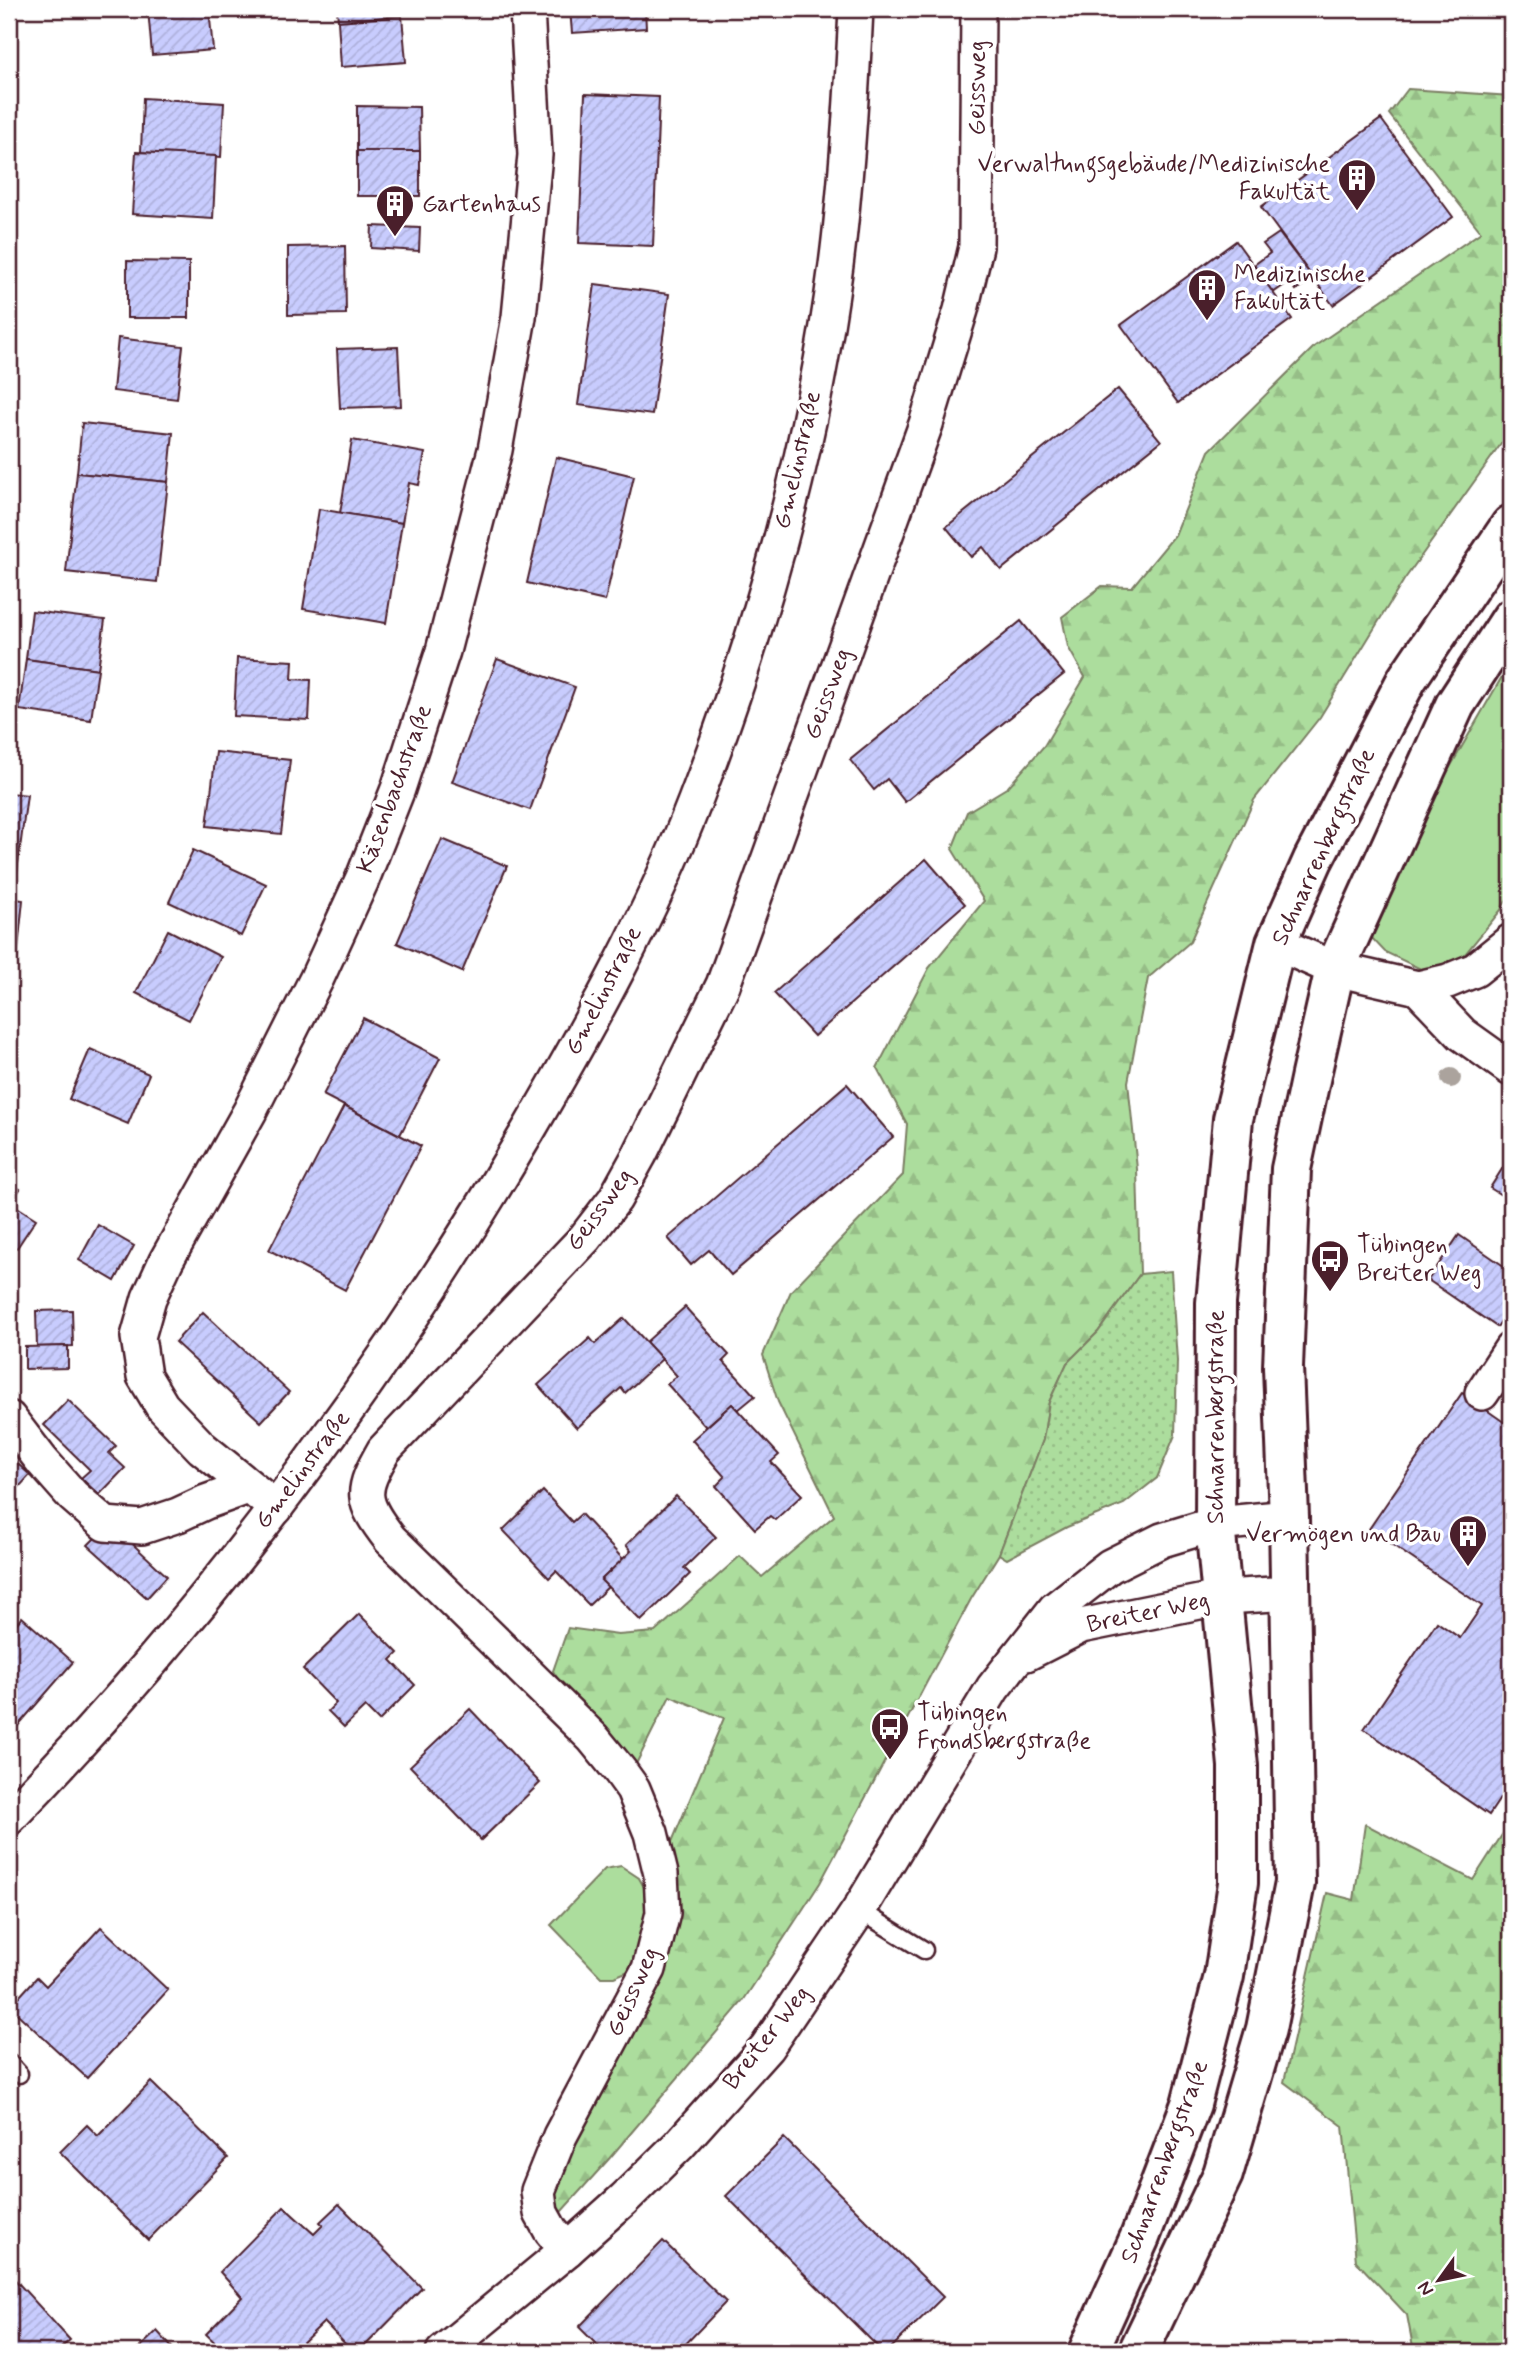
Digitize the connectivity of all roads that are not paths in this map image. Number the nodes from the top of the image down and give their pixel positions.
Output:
1 (527, 9) edge
2 (856, 9) edge
3 (978, 9) edge
4 (1511, 525) edge
5 (1511, 620) edge
6 (1511, 941) edge
7 (1276, 943) junction
8 (1335, 969) junction
9 (1418, 988) junction
10 (1511, 1069) edge
11 (1511, 1349) edge
12 (1482, 1393) dead end
13 (9, 1418) edge
14 (248, 1487) junction
15 (276, 1508) junction
16 (1289, 1517) junction
17 (1216, 1524) junction
18 (1290, 1593) junction
19 (1224, 1597) junction
20 (1014, 1660) junction
21 (9, 1818) edge
22 (859, 1910) junction
23 (924, 1950) dead end
24 (567, 2250) junction
25 (443, 2352) edge
26 (1088, 2352) edge
27 (1139, 2352) edge

1 - 14 street, Käsenbachstraße
2 - 15 street, Gmelinstraße
3 - 24 street, Geissweg
4 - 7 street, Schnarrenbergstraße
5 - 8 street, Schnarrenbergstraße
6 - 9 street
7 - 8 street
7 - 17 street, Schnarrenbergstraße
8 - 9 street
8 - 16 street, Schnarrenbergstraße
9 - 10 street
11 - 12 street
13 - 14 street
14 - 15 street, Käsenbachstraße
15 - 21 street, Gmelinstraße
16 - 17 street, Breiter Weg
16 - 18 street, Schnarrenbergstraße
17 - 19 street, Schnarrenbergstraße
17 - 20 street, Breiter Weg
18 - 19 street, Breiter Weg
18 - 27 street, Schnarrenbergstraße
19 - 20 street, Breiter Weg
19 - 26 street, Schnarrenbergstraße
20 - 22 street, Breiter Weg
22 - 23 lane
22 - 24 street, Breiter Weg
24 - 25 street, Breiter Weg

